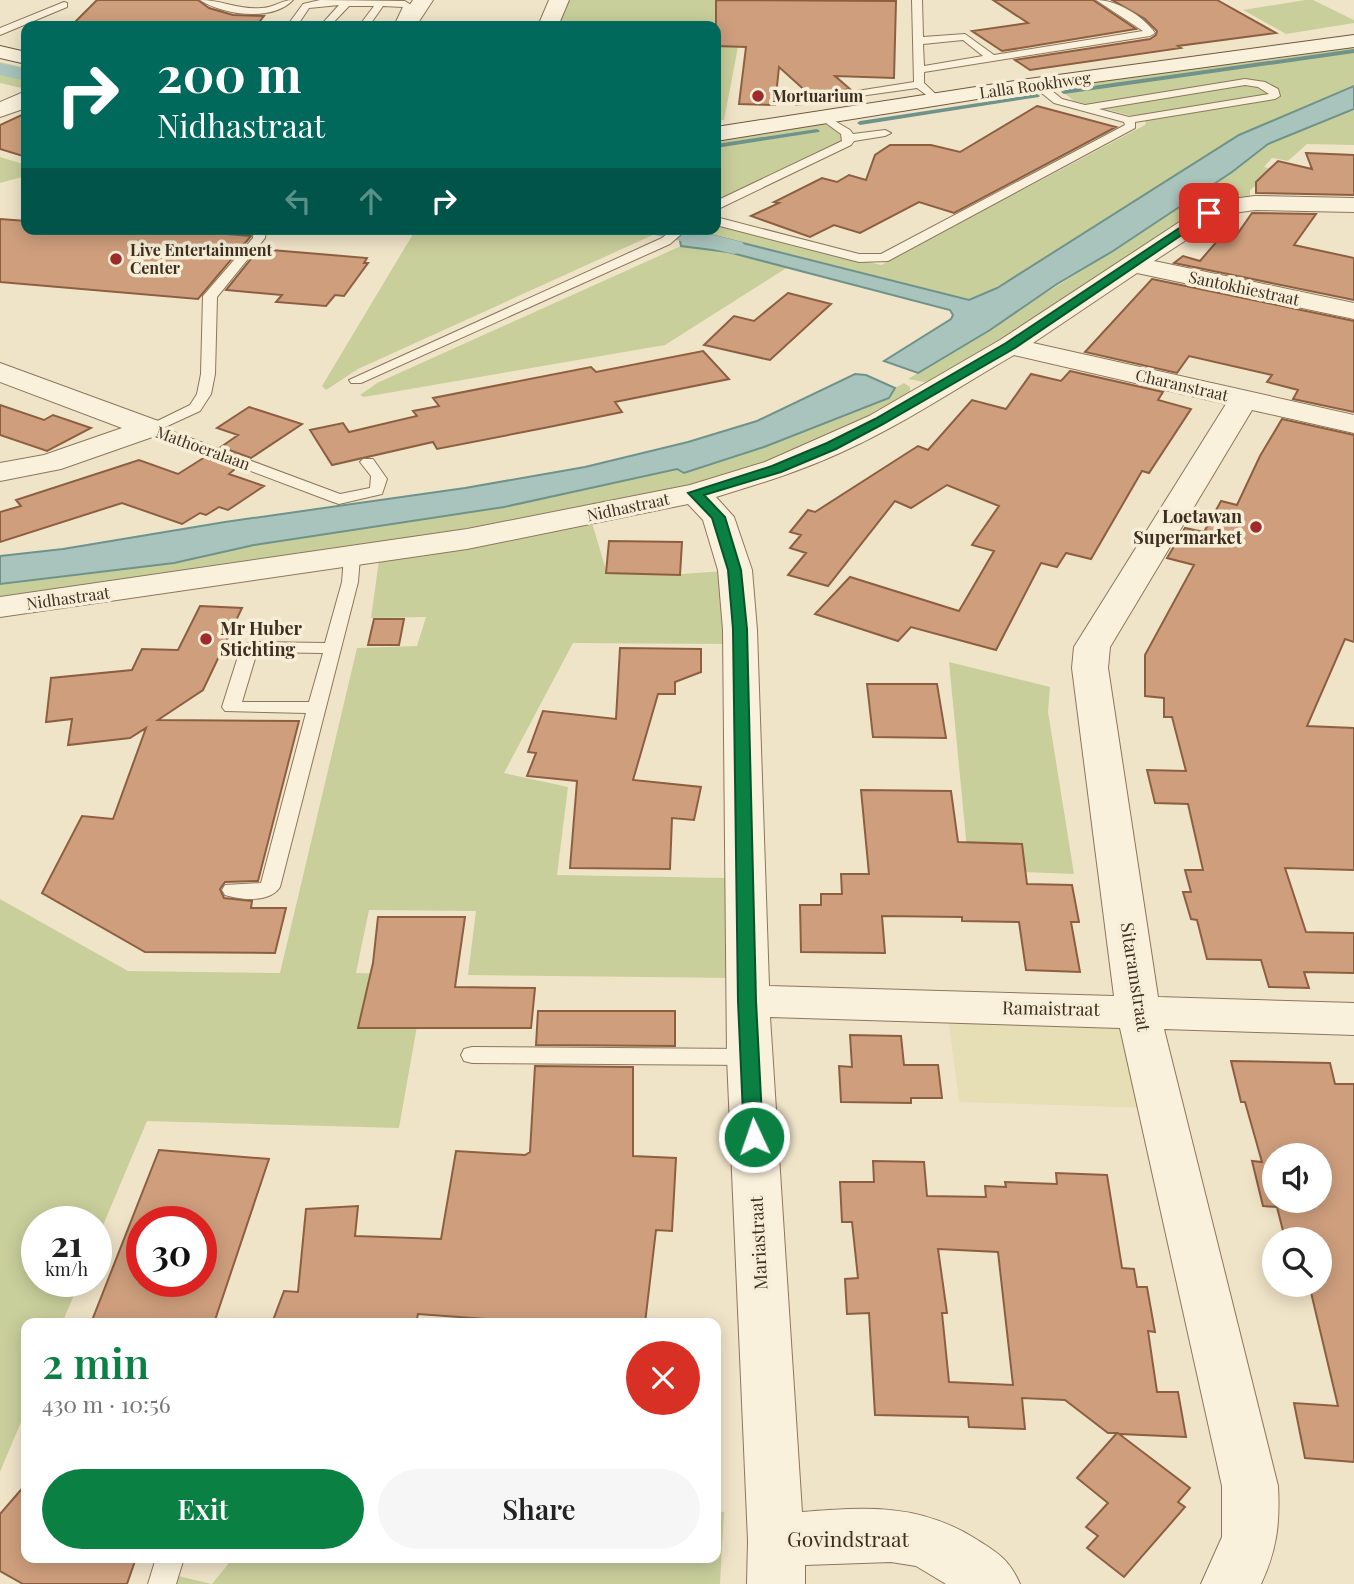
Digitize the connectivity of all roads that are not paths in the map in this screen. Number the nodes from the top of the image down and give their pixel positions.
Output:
1 (205, 0) edge
2 (423, 0) edge
3 (559, 0) edge
4 (916, 0) edge
5 (1101, 0) edge
6 (286, 2) edge
7 (347, 2) junction
8 (381, 3) junction
9 (64, 5) dead end
10 (306, 6) junction
11 (26, 21) edge
12 (264, 21) edge
13 (285, 21) edge
14 (296, 21) edge
15 (330, 21) edge
16 (368, 21) edge
17 (402, 21) edge
18 (409, 21) edge
19 (550, 21) edge
20 (21, 23) edge
21 (0, 32) edge
22 (917, 41) junction
23 (1354, 41) edge
24 (0, 52) edge
25 (21, 57) edge
26 (992, 58) junction
27 (917, 70) junction
28 (919, 84) junction
29 (1037, 84) junction
30 (0, 85) edge
31 (21, 93) edge
32 (937, 100) junction
33 (21, 102) edge
34 (800, 103) dead end
35 (1084, 108) junction
36 (0, 110) edge
37 (825, 118) junction
38 (1129, 120) junction
39 (721, 133) edge
40 (885, 133) dead end
41 (849, 138) junction
42 (721, 204) edge
43 (1354, 205) edge
44 (721, 222) edge
45 (259, 235) edge
46 (674, 235) edge
47 (1134, 265) junction
48 (1354, 311) edge
49 (1010, 346) junction
50 (0, 372) edge
51 (356, 380) dead end
52 (1244, 399) junction
53 (1354, 424) edge
54 (150, 428) junction
55 (369, 462) dead end
56 (0, 472) edge
57 (695, 493) junction
58 (352, 557) junction
59 (0, 607) edge
60 (332, 648) junction
61 (316, 708) junction
62 (232, 890) dead end
63 (747, 1001) junction
64 (1139, 1011) junction
65 (1354, 1018) edge
66 (472, 1055) dead end
67 (749, 1056) junction
68 (776, 1562) edge
69 (168, 1563) edge
70 (162, 1584) edge
71 (992, 1584) edge
72 (1230, 1584) edge

1 - 6 lane
2 - 18 street
3 - 19 street
4 - 22 lane
5 - 26 lane
6 - 10 lane
7 - 8 lane
7 - 10 lane
7 - 15 lane
8 - 16 lane
8 - 17 lane
9 - 11 lane
10 - 14 lane
12 - 13 lane
20 - 21 lane
22 - 26 lane
22 - 27 lane
23 - 29 street, Lalla Rookhweg
24 - 25 street
26 - 27 lane
27 - 28 lane
28 - 32 lane
28 - 34 lane
29 - 32 street, Lalla Rookhweg
29 - 35 lane
30 - 31 street
32 - 37 street, Lalla Rookhweg
33 - 36 street
35 - 38 lane
35 - 38 lane
37 - 39 street, Lalla Rookhweg
37 - 41 lane
38 - 44 lane
40 - 41 lane
41 - 42 lane
43 - 47 street, Nidhastraat
45 - 54 lane
46 - 51 lane
47 - 48 street, Santokhiestraat
47 - 49 street, Nidhastraat
49 - 52 street, Charanstraat
49 - 57 street, Nidhastraat
50 - 54 street, Mathoeralaan
52 - 53 street, Charanstraat
52 - 64 street, Sitaramstraat
54 - 55 lane, Mathoeralaan
54 - 56 street
57 - 58 street, Nidhastraat
57 - 63 street, Mariastraat
58 - 59 street, Nidhastraat
58 - 60 lane
60 - 61 lane
60 - 61 lane
61 - 62 lane
63 - 64 street, Ramaistraat
63 - 67 street, Mariastraat
64 - 65 street, Ramaistraat
64 - 72 street, Sitaramstraat
66 - 67 lane
67 - 68 street, Mariastraat
68 - 71 street, Govindstraat
69 - 70 lane

